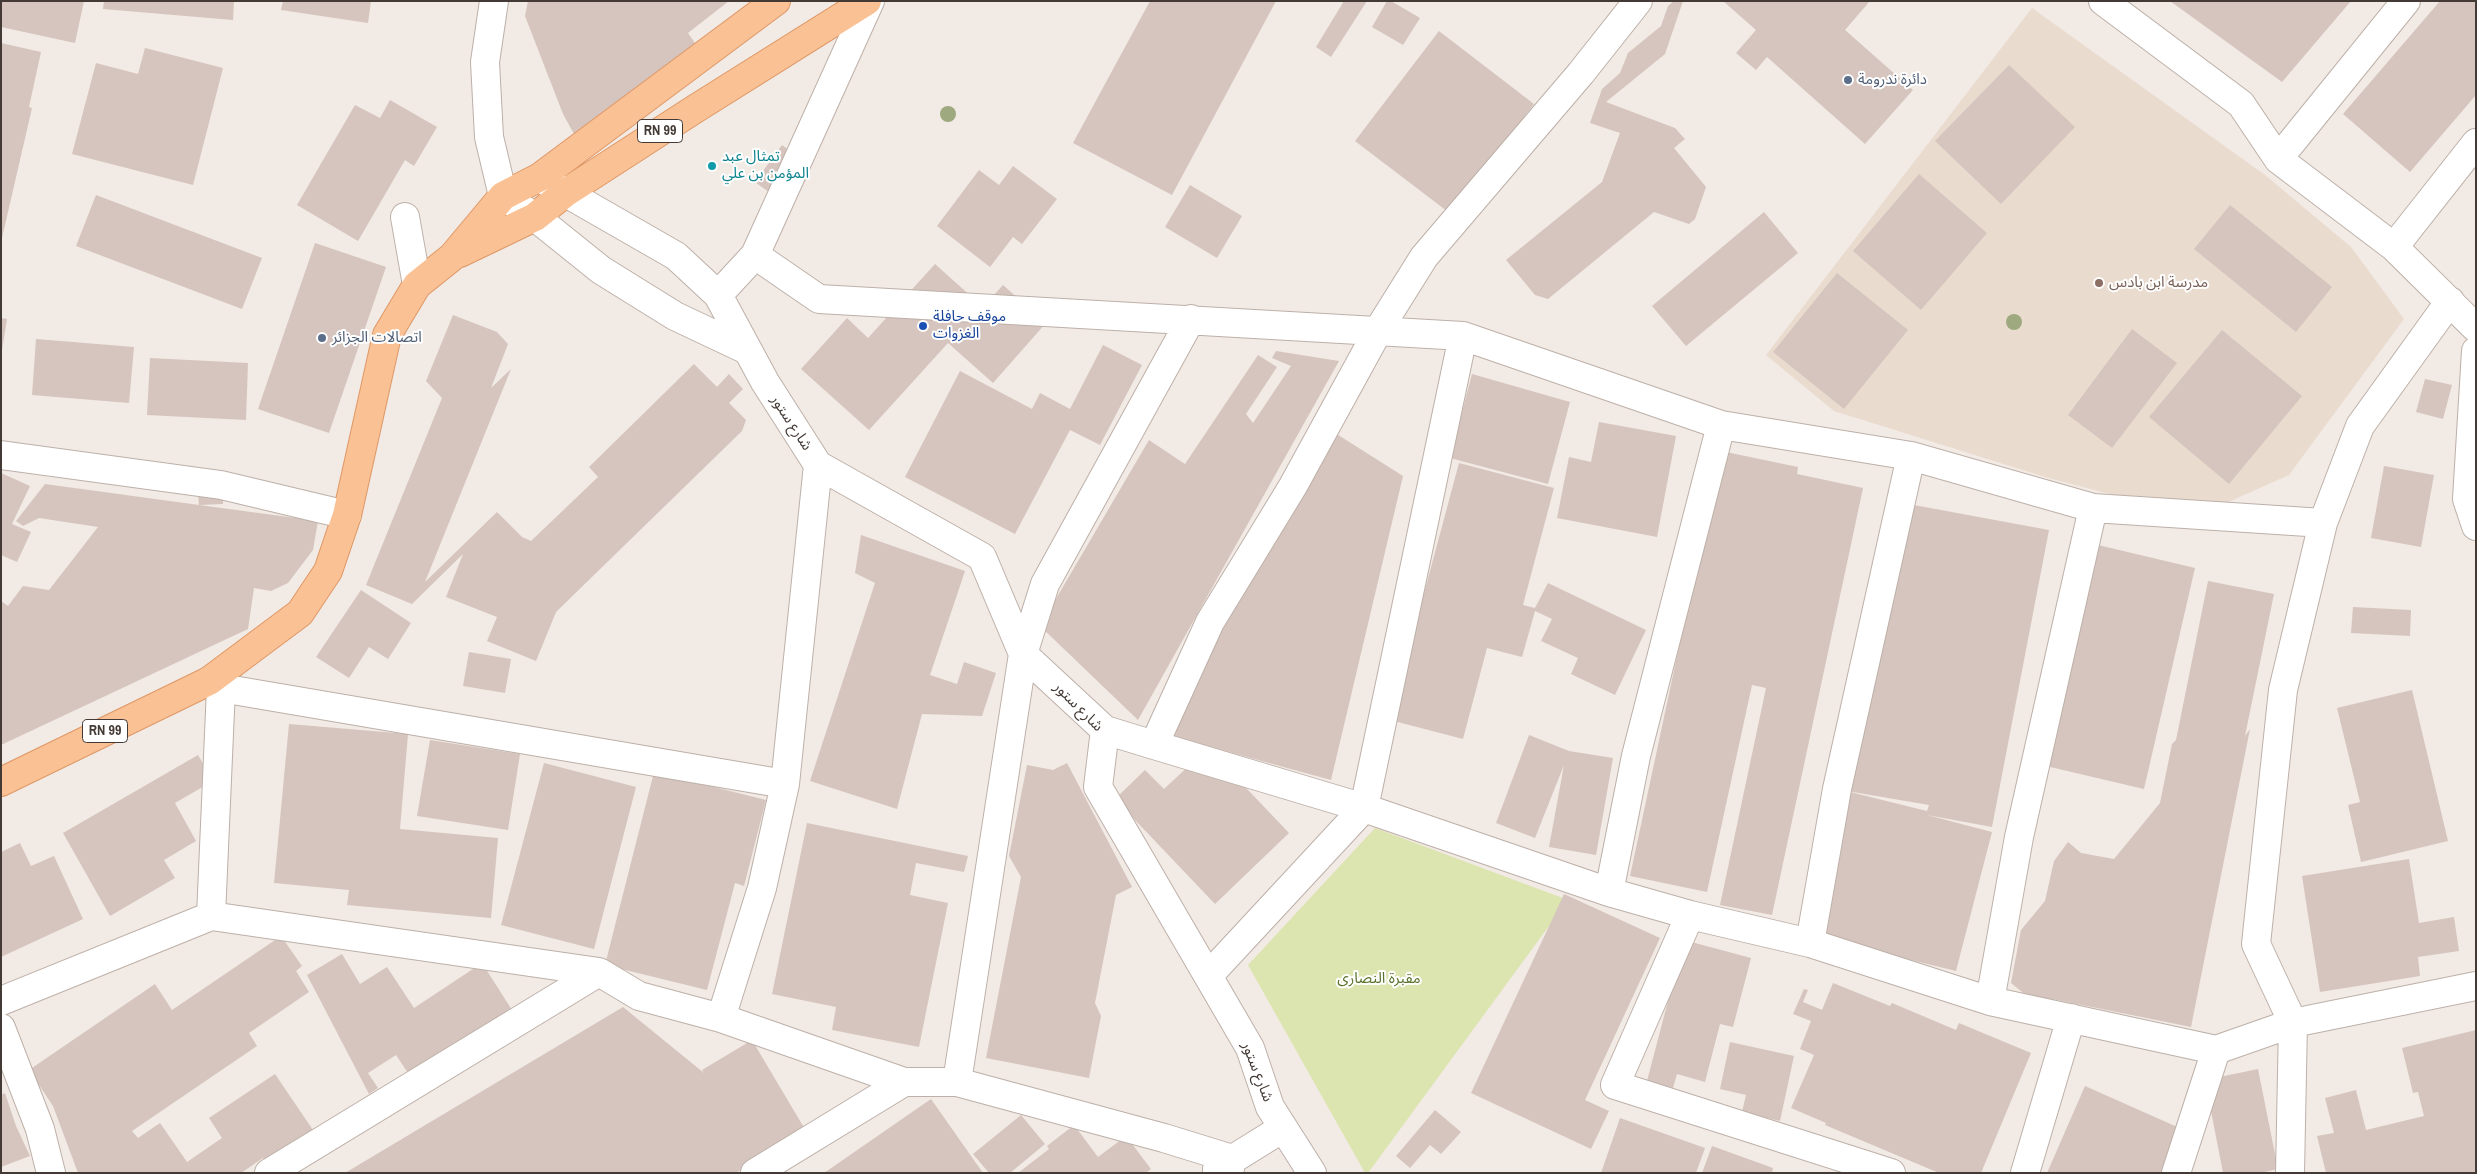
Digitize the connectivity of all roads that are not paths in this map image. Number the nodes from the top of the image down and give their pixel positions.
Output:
1 (494, 1) edge
2 (776, 1) edge
3 (869, 1) edge
4 (1638, 1) edge
5 (2103, 1) edge
6 (2406, 1) edge
7 (2476, 143) edge
8 (2278, 159) junction
9 (540, 177) junction
10 (565, 193) junction
11 (503, 196) junction
12 (534, 216) junction
13 (405, 218) dead end
14 (2394, 247) junction
15 (755, 255) junction
16 (452, 257) junction
17 (417, 285) junction
18 (718, 295) junction
19 (2463, 304) edge
20 (1191, 319) junction
21 (2476, 328) edge
22 (1379, 329) junction
23 (1463, 336) junction
24 (748, 350) junction
25 (2476, 351) edge
26 (1721, 425) junction
27 (1, 455) edge
28 (1910, 456) junction
29 (818, 465) junction
30 (2093, 508) junction
31 (347, 515) junction
32 (2323, 523) junction
33 (2476, 526) edge
34 (1023, 654) junction
35 (215, 685) junction
36 (1106, 730) junction
37 (1154, 745) junction
38 (1, 782) edge
39 (785, 784) junction
40 (1364, 808) junction
41 (1608, 892) junction
42 (1690, 915) junction
43 (211, 916) junction
44 (1810, 943) junction
45 (599, 972) junction
46 (1209, 976) junction
47 (2476, 986) edge
48 (1, 1001) edge
49 (1990, 1001) junction
50 (720, 1018) junction
51 (2071, 1018) junction
52 (2293, 1023) junction
53 (1, 1028) edge
54 (2216, 1050) junction
55 (904, 1082) junction
56 (957, 1082) junction
57 (1283, 1128) junction
58 (1224, 1168) edge
59 (51, 1173) edge
60 (269, 1173) edge
61 (755, 1173) edge
62 (1312, 1173) edge
63 (1891, 1173) edge
64 (2025, 1173) edge
65 (2176, 1173) edge
66 (2290, 1173) edge

1 - 11 street
2 - 9 main road, RN 99
3 - 10 main road, RN 99
3 - 15 street
4 - 22 street
5 - 8 street
6 - 8 street
7 - 14 street
8 - 14 street
9 - 10 street, شارع ستور
9 - 11 main road, RN 99
10 - 12 main road, RN 99
10 - 18 street, شارع ستور
11 - 12 street
11 - 16 main road, RN 99
12 - 16 main road, RN 99
12 - 24 street
13 - 17 street
14 - 19 street
15 - 18 street
15 - 20 street
16 - 17 main road, RN 99
17 - 31 main road, RN 99
18 - 24 street, شارع ستور
19 - 21 street
19 - 32 street
20 - 22 street
20 - 34 street
22 - 23 street
22 - 37 street
23 - 26 street
23 - 40 street
24 - 29 street, شارع ستور
25 - 33 street
26 - 28 street
26 - 41 street
27 - 31 street
28 - 30 street
28 - 44 street
29 - 34 street, شارع ستور
29 - 39 street
30 - 32 street
30 - 49 street
31 - 35 main road, RN 99
32 - 52 street
34 - 36 street, شارع ستور
34 - 56 street
35 - 38 main road, RN 99
35 - 39 street
35 - 43 street
36 - 37 street
36 - 46 street, شارع ستور
37 - 40 street
39 - 50 street
40 - 41 street
40 - 46 street
41 - 42 street
42 - 44 street
42 - 63 street
43 - 45 street
43 - 48 street
44 - 49 street
45 - 50 street
45 - 60 street
46 - 57 street, شارع ستور
47 - 52 street
49 - 51 street
50 - 55 street
51 - 54 street
51 - 64 street
52 - 54 street
52 - 66 street
53 - 59 street
54 - 65 street
55 - 56 street
55 - 61 street
56 - 58 street
57 - 58 street
57 - 62 street, شارع ستور

